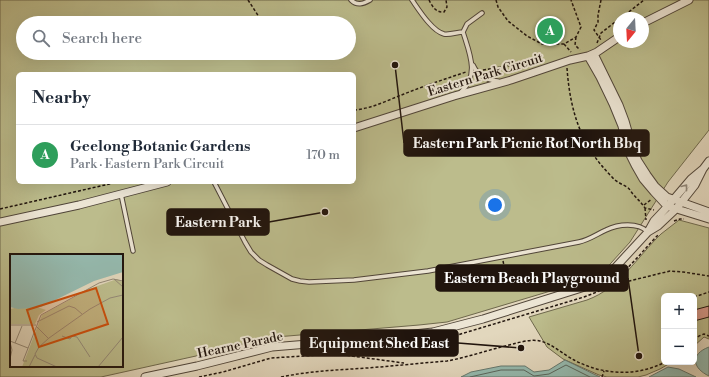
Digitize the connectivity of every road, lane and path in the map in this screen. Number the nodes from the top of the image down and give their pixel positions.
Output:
1 (248, 0) edge
2 (351, 0) edge
3 (370, 0) edge
4 (412, 0) edge
5 (429, 0) edge
6 (446, 0) edge
7 (496, 0) edge
8 (571, 0) edge
9 (601, 0) edge
10 (644, 0) edge
11 (689, 0) edge
12 (629, 12) edge
13 (482, 13) dead end
14 (258, 16) edge
15 (649, 20) edge
16 (613, 24) edge
17 (463, 32) junction
18 (576, 37) junction
19 (598, 37) junction
20 (613, 40) edge
21 (564, 44) junction
22 (595, 45) dead end
23 (607, 45) junction
24 (577, 52) dead end
25 (591, 55) junction
26 (566, 61) junction
27 (526, 67) dead end
28 (474, 71) junction
29 (511, 80) junction
30 (454, 96) junction
31 (356, 110) edge
32 (356, 127) edge
33 (709, 161) edge
34 (703, 169) junction
35 (109, 184) edge
36 (159, 184) edge
37 (215, 184) edge
38 (121, 194) junction
39 (674, 200) junction
40 (682, 202) junction
41 (668, 206) junction
42 (0, 209) edge
43 (676, 209) junction
44 (709, 212) edge
45 (663, 217) junction
46 (709, 219) edge
47 (688, 220) dead end
48 (0, 222) edge
49 (648, 232) junction
50 (660, 234) dead end
51 (133, 251) dead end
52 (502, 257) junction
53 (709, 276) edge
54 (709, 292) edge
55 (566, 293) junction
56 (697, 296) edge
57 (709, 336) edge
58 (697, 338) edge
59 (407, 364) junction
60 (661, 364) edge
61 (604, 371) junction
62 (145, 377) edge
63 (199, 377) edge
64 (281, 377) edge
65 (602, 377) edge

1 - 14 path
2 - 3 lane
4 - 17 lane
5 - 6 path
7 - 21 path
8 - 18 path
9 - 19 path
10 - 12 path
11 - 15 street
13 - 17 lane
16 - 19 path
17 - 28 lane
18 - 21 path
18 - 24 path
19 - 22 path
19 - 23 path
20 - 23 street, Eastern Park Circuit
21 - 26 path
23 - 25 street, Eastern Park Circuit
25 - 26 street, Eastern Park Circuit
25 - 39 street
25 - 41 street
26 - 29 street, Eastern Park Circuit
26 - 45 path
27 - 28 path
28 - 29 lane
28 - 30 lane
28 - 31 path
29 - 30 street, Eastern Park Circuit
30 - 32 street, Eastern Park Circuit
33 - 34 street
39 -> 34 street, Hearne Parade
34 - 40 street, Hearne Parade
35 - 42 path
36 - 38 street
37 - 52 lane
38 - 48 street
38 - 51 lane
39 - 40 street
39 - 41 street, Hearne Parade
40 - 43 street, Hearne Parade
40 - 44 street
41 - 43 street
41 - 45 street, Hearne Parade
43 - 45 street, Hearne Parade
43 - 46 street
45 - 47 path
45 - 49 street, Hearne Parade
49 - 52 lane
49 - 55 street, Hearne Parade
50 - 53 path
52 - 55 path
54 - 56 path
55 - 62 street, Hearne Parade
57 - 58 path
59 - 61 path
59 - 63 path
59 - 64 path
60 - 61 path
61 - 65 path

